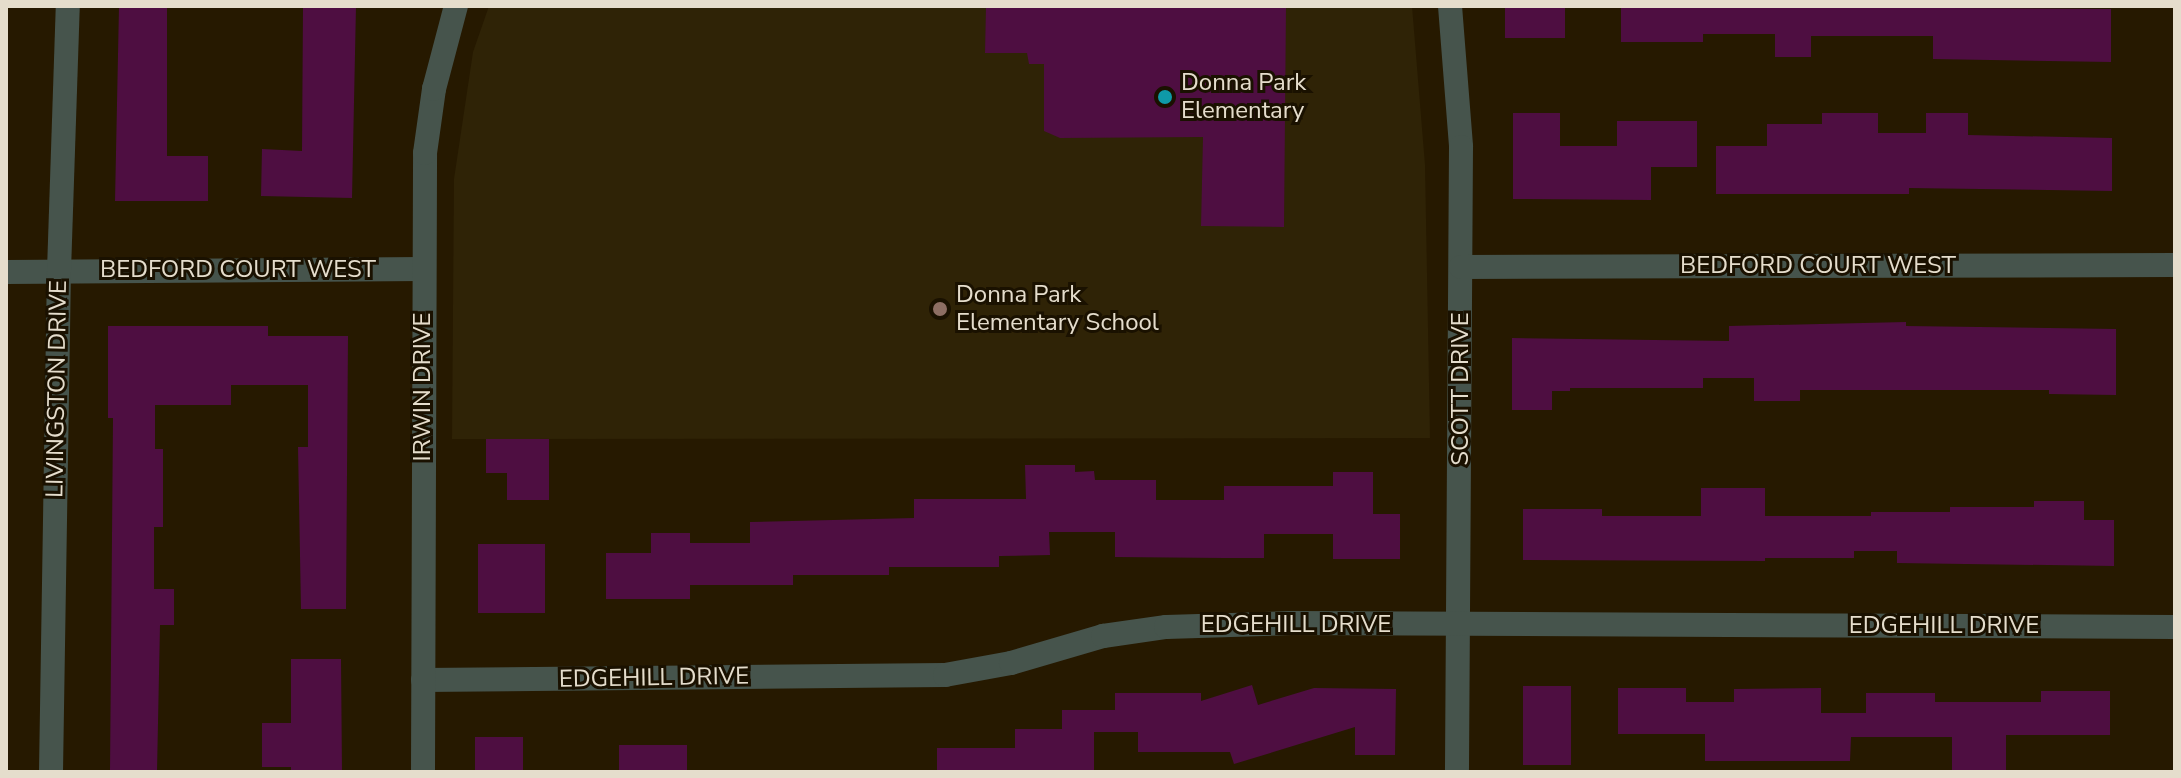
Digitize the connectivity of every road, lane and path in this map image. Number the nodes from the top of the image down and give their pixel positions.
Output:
1 (68, 6) edge
2 (456, 6) edge
3 (1450, 6) edge
4 (2175, 265) edge
5 (1461, 267) junction
6 (423, 269) junction
7 (59, 271) junction
8 (6, 272) edge
9 (1458, 626) junction
10 (2175, 627) edge
11 (423, 680) junction
12 (51, 772) edge
13 (423, 772) edge
14 (1457, 772) edge

1 - 7 street, LIVINGSTON DRIVE
2 - 6 street, IRWIN DRIVE
3 - 5 street, SCOTT DRIVE
4 - 5 street, BEDFORD COURT WEST
5 - 9 street, SCOTT DRIVE
6 - 7 street, BEDFORD COURT WEST
6 - 11 street, IRWIN DRIVE
7 - 8 street, BEDFORD COURT WEST
7 - 12 street, LIVINGSTON DRIVE
9 - 10 street, EDGEHILL DRIVE
9 - 11 street, EDGEHILL DRIVE
9 - 14 street, SCOTT DRIVE
11 - 13 street, IRWIN DRIVE

